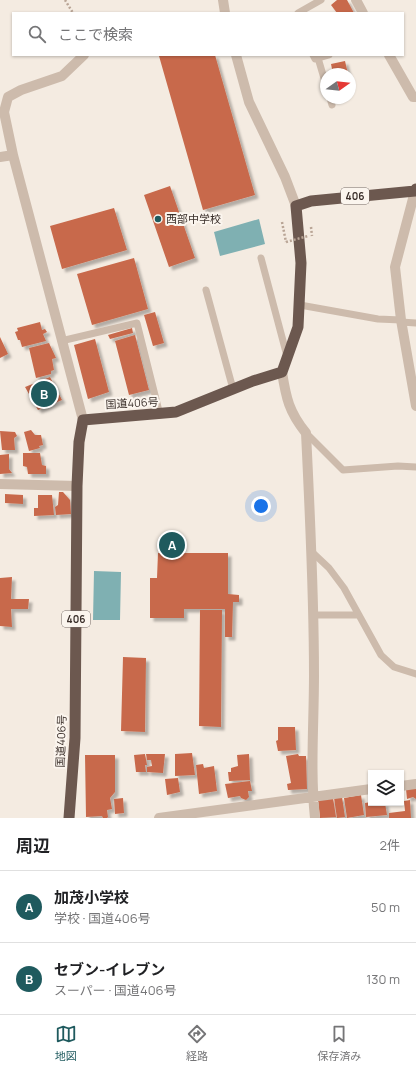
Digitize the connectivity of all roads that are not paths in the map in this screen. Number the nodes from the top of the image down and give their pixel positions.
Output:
1 (223, 0) edge
2 (321, 0) edge
3 (356, 0) edge
4 (225, 12) edge
5 (300, 12) edge
6 (362, 12) edge
7 (83, 56) edge
8 (236, 56) edge
9 (390, 56) edge
10 (316, 57) edge
11 (320, 68) edge
12 (416, 97) edge
13 (13, 155) junction
14 (0, 157) edge
15 (416, 190) edge
16 (296, 206) junction
17 (261, 258) dead end
18 (206, 290) dead end
19 (300, 305) junction
20 (401, 321) junction
21 (416, 323) edge
22 (62, 341) junction
23 (287, 356) junction
24 (282, 372) junction
25 (233, 389) junction
26 (416, 406) edge
27 (160, 414) junction
28 (83, 420) junction
29 (306, 433) junction
30 (416, 467) edge
31 (0, 484) edge
32 (77, 486) junction
33 (312, 552) junction
34 (313, 615) junction
35 (358, 615) junction
36 (416, 674) edge
37 (416, 784) edge
38 (404, 786) edge
39 (368, 789) edge
40 (312, 796) junction
41 (69, 818) edge
42 (159, 818) edge
43 (315, 818) edge

1 - 4 street
2 - 5 lane
3 - 6 street
7 - 13 street
8 - 16 street
9 - 12 street
10 - 11 lane
13 - 14 street
13 - 22 street
15 - 16 highway, 406
15 - 20 street
16 - 19 highway
17 - 23 lane
18 - 25 lane
19 - 20 lane
19 - 23 highway
20 - 21 lane
20 - 26 street
22 - 27 lane
22 - 28 street
23 - 24 highway
24 - 25 highway, 国道406号
24 - 29 street
25 - 27 highway, 国道406号
27 - 28 highway, 国道406号
28 - 32 highway, 国道406号 / 406
29 - 30 lane
29 - 33 street
31 - 32 street
32 - 41 highway, 国道406号 / 406
33 - 34 street
33 - 35 lane
34 - 35 lane
34 - 40 street
35 - 36 lane
37 - 38 street
39 - 40 street
40 - 42 street
40 - 43 street

